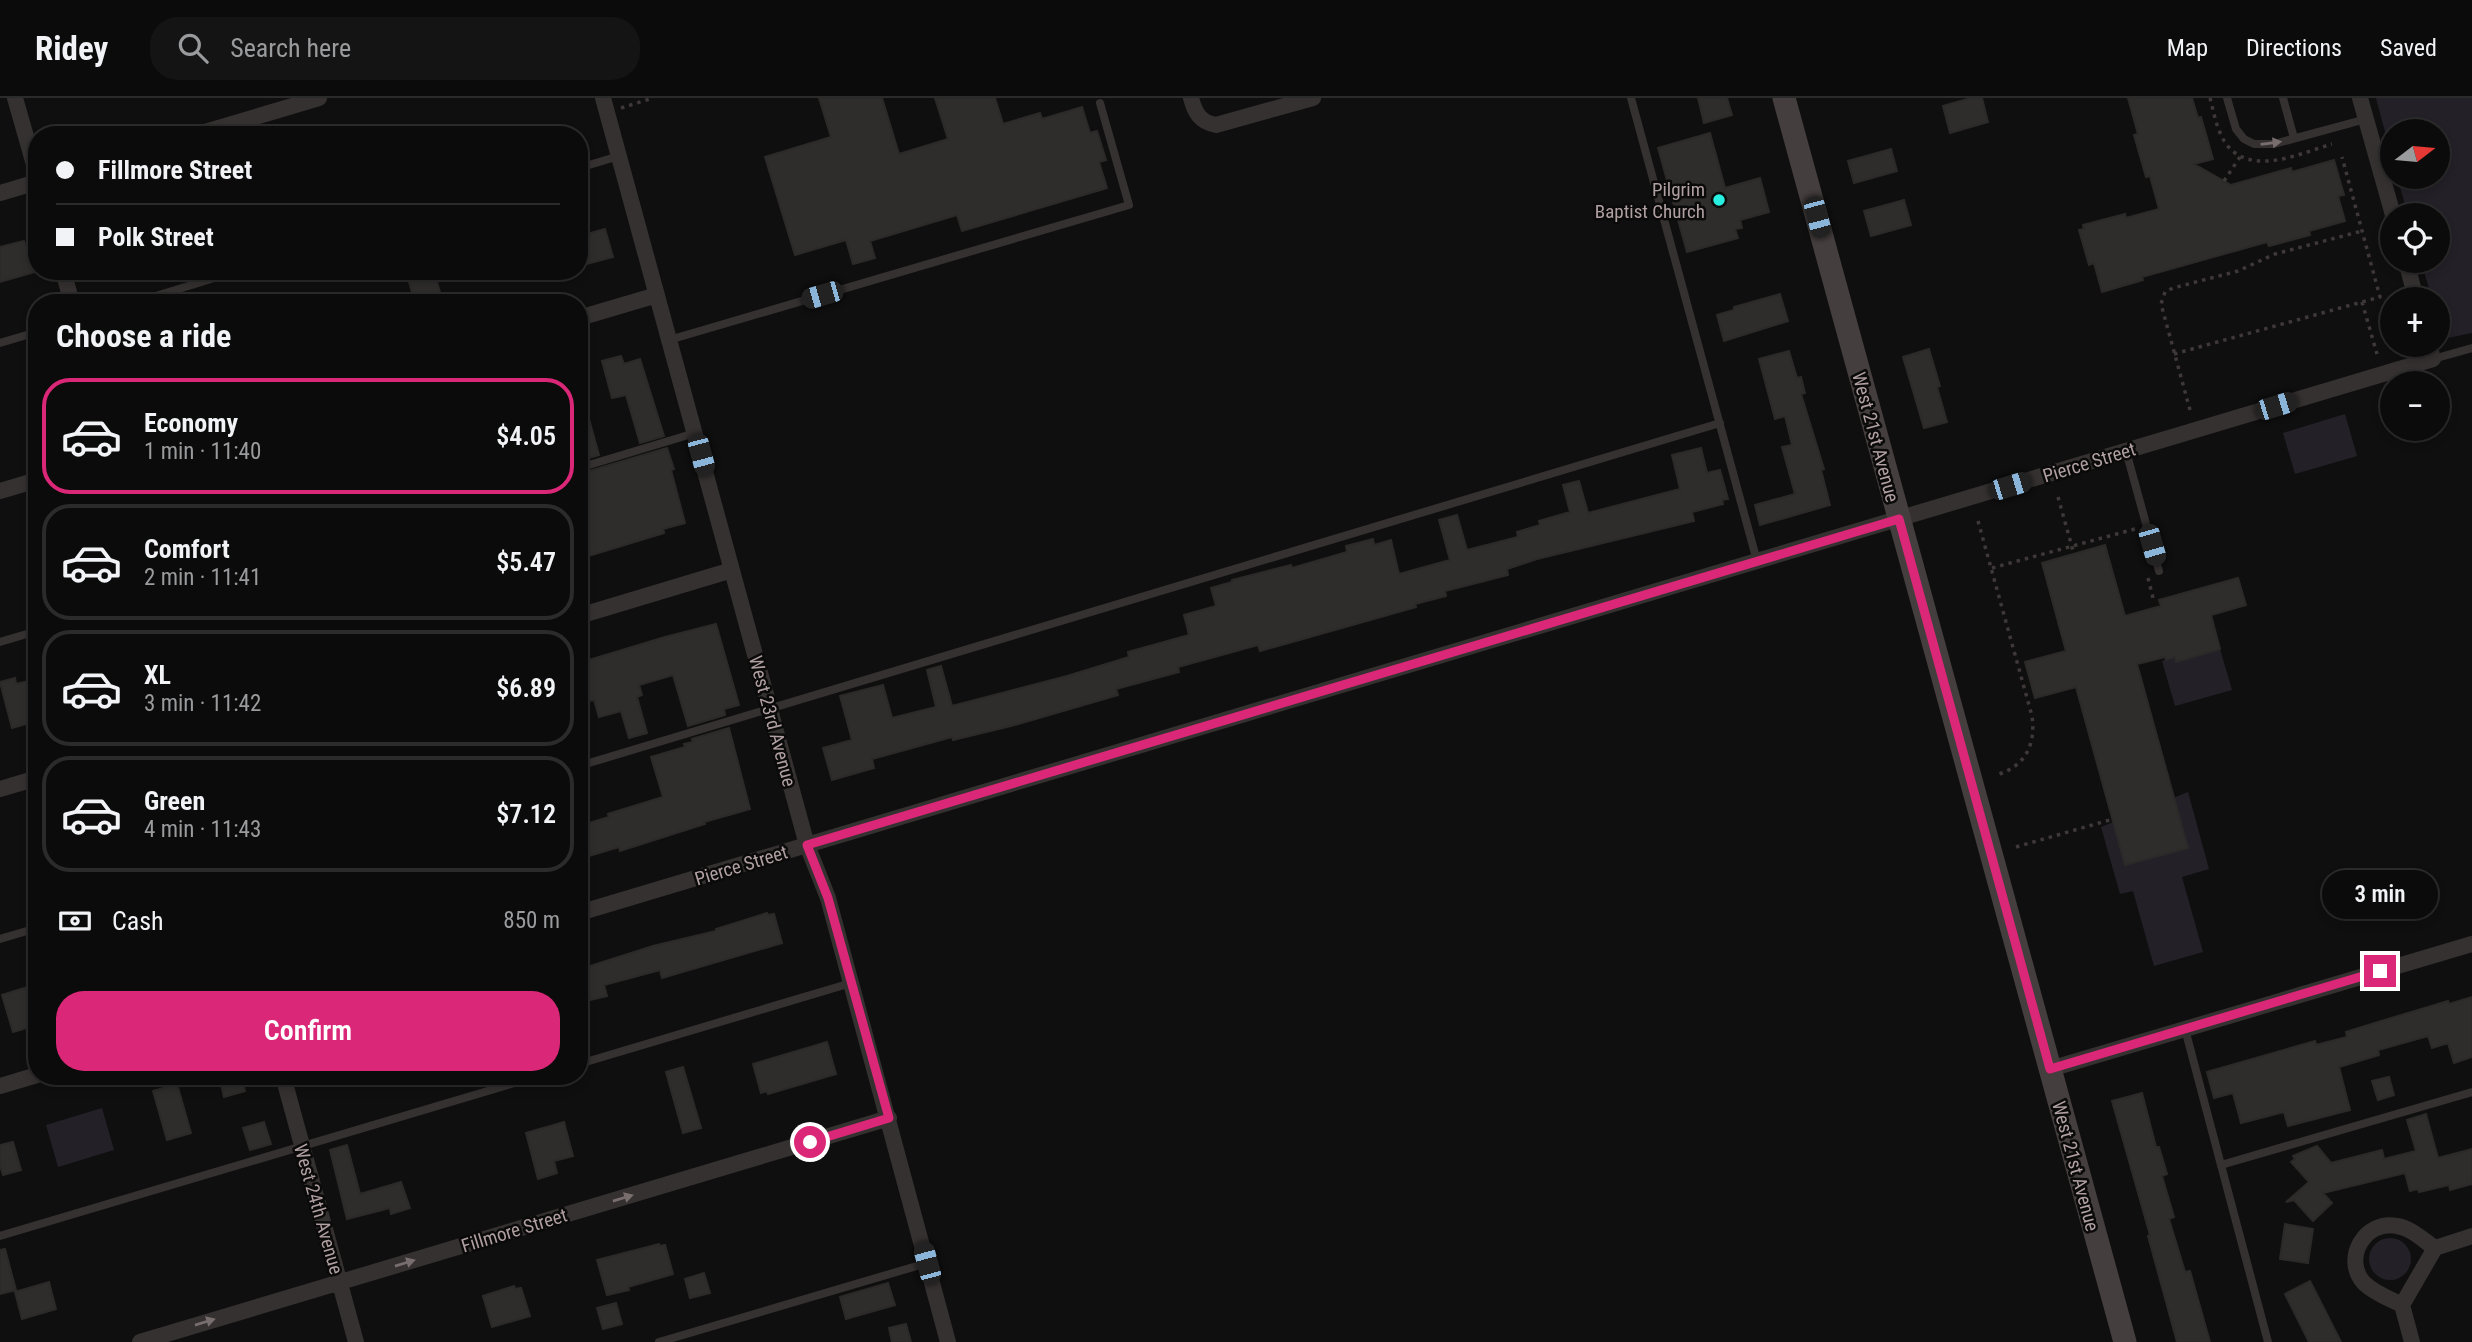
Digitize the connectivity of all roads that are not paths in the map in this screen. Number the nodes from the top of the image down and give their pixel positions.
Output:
1 (15, 98) edge
2 (319, 98) edge
3 (1191, 98) edge
4 (1313, 98) edge
5 (1631, 98) edge
6 (1784, 98) edge
7 (2227, 98) edge
8 (2283, 98) edge
9 (2360, 98) edge
10 (1100, 103) dead end
11 (605, 105) edge
12 (2366, 119) junction
13 (225, 126) edge
14 (2294, 138) junction
15 (28, 144) edge
16 (619, 156) junction
17 (588, 165) edge
18 (28, 185) edge
19 (0, 193) edge
20 (2390, 203) edge
21 (208, 280) edge
22 (162, 294) edge
23 (657, 295) junction
24 (588, 315) edge
25 (28, 335) edge
26 (670, 340) junction
27 (0, 343) edge
28 (2472, 348) edge
29 (2450, 350) edge
30 (2416, 357) edge
31 (1720, 423) junction
32 (695, 433) junction
33 (2126, 451) junction
34 (588, 465) edge
35 (28, 483) edge
36 (0, 492) edge
37 (1899, 519) junction
38 (1757, 561) junction
39 (732, 570) junction
40 (2160, 571) dead end
41 (588, 613) edge
42 (28, 634) edge
43 (0, 642) edge
44 (769, 708) junction
45 (588, 763) edge
46 (28, 781) edge
47 (0, 789) edge
48 (807, 845) junction
49 (588, 910) edge
50 (28, 931) edge
51 (0, 939) edge
52 (2472, 944) edge
53 (851, 983) junction
54 (2185, 1029) junction
55 (588, 1061) edge
56 (2050, 1069) junction
57 (28, 1078) edge
58 (285, 1085) edge
59 (508, 1085) edge
60 (0, 1086) edge
61 (2472, 1092) edge
62 (889, 1118) junction
63 (302, 1146) junction
64 (2221, 1165) junction
65 (0, 1236) edge
66 (2472, 1237) edge
67 (2435, 1248) junction
68 (927, 1263) junction
69 (340, 1282) junction
70 (2402, 1305) junction
71 (140, 1342) edge
72 (356, 1342) edge
73 (659, 1342) edge
74 (948, 1342) edge
75 (2125, 1342) edge
76 (2268, 1342) edge
77 (2412, 1342) edge

1 - 15 street
2 - 13 street
3 - 4 street
5 - 31 lane
6 - 37 street, West 21st Avenue
7 -> 14 lane
8 - 14 lane
9 - 12 street
10 - 26 lane
11 - 16 street, West 23rd Avenue
12 - 14 lane
12 - 20 street
16 - 17 lane
16 - 23 street, West 23rd Avenue
18 - 19 street
21 - 22 lane
23 - 24 street
23 - 26 street, West 23rd Avenue
25 - 27 lane
26 - 32 street, West 23rd Avenue
28 - 29 lane, Pierce Street
30 - 33 street, Pierce Street
31 - 38 lane
31 - 44 lane
32 - 34 lane
32 - 39 street, West 23rd Avenue
33 - 37 street, Pierce Street
33 - 40 lane
35 - 36 street
37 - 38 street, Pierce Street
37 - 56 street, West 21st Avenue
38 - 48 street, Pierce Street
39 - 41 street
39 - 44 street, West 23rd Avenue
42 - 43 lane
44 - 45 lane
44 - 48 street, West 23rd Avenue
46 - 47 street
48 - 49 street, Pierce Street
48 - 53 street, West 23rd Avenue
50 - 51 lane
52 - 54 street
53 - 55 lane
53 - 62 street, West 23rd Avenue
54 - 56 street
54 - 64 lane
56 - 75 street, West 21st Avenue
57 - 60 street
58 - 63 street, West 24th Avenue
59 - 63 lane
61 - 64 lane
62 - 68 street, West 23rd Avenue
69 -> 62 street, Fillmore Street
63 - 65 lane
63 - 69 street, West 24th Avenue
64 - 76 lane
66 - 67 street
67 - 70 street
67 - 70 street
68 - 73 lane
68 - 74 street, West 23rd Avenue
71 -> 69 street, Fillmore Street
69 - 72 street, West 24th Avenue
70 - 77 street

